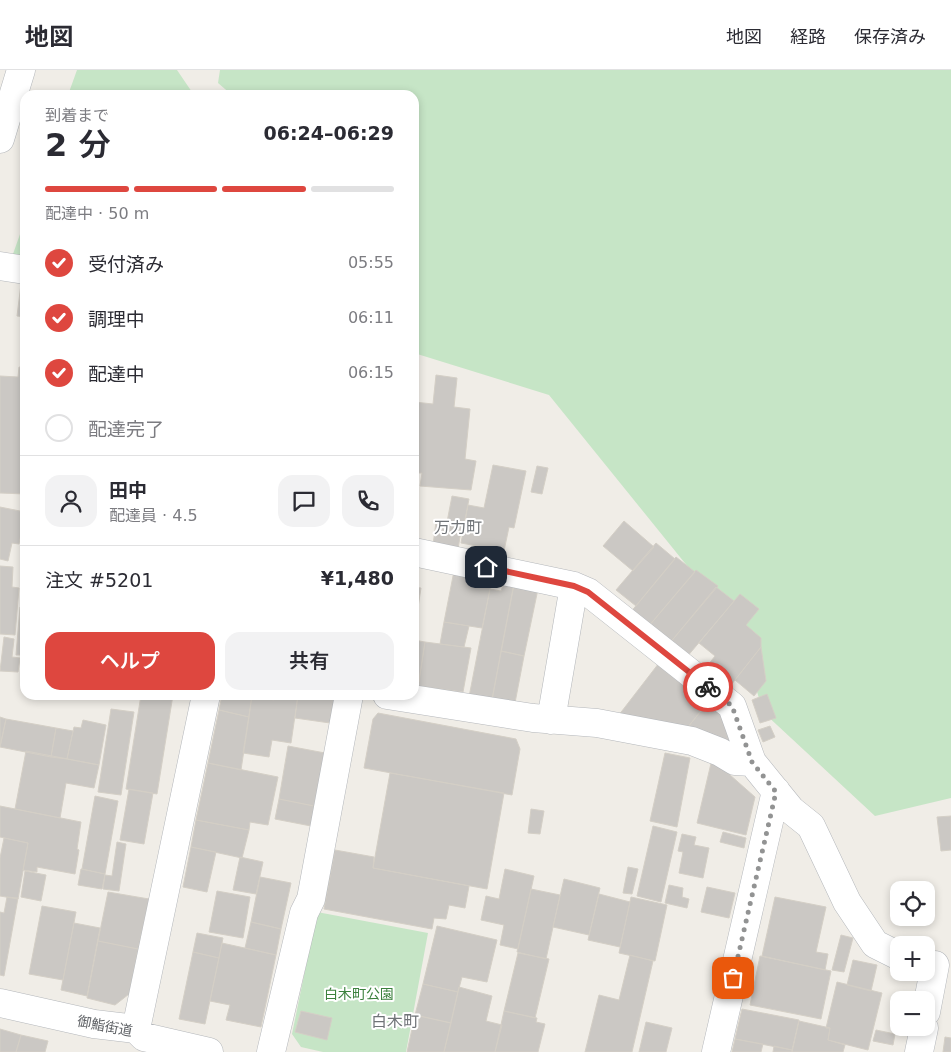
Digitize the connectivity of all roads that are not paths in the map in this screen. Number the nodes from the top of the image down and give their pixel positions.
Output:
1 (21, 70) edge
2 (0, 139) edge
3 (0, 266) edge
4 (20, 269) edge
5 (419, 553) edge
6 (574, 586) junction
7 (205, 700) edge
8 (348, 700) edge
9 (419, 700) edge
10 (551, 720) junction
11 (752, 762) junction
12 (776, 792) junction
13 (890, 952) edge
14 (937, 963) edge
15 (931, 991) edge
16 (0, 1003) edge
17 (136, 1028) junction
18 (922, 1036) edge
19 (209, 1052) edge
20 (272, 1052) edge
21 (716, 1052) edge
22 (919, 1052) edge

1 - 2 street
3 - 4 street
5 - 6 street
6 - 10 street
6 - 11 street
7 - 17 street
8 - 20 street
9 - 10 street
10 - 11 street
11 - 12 street
12 - 13 street
12 - 21 street
14 - 15 street
16 - 17 street, 御鮨街道
17 - 19 street, 御鮨街道
18 - 22 street

